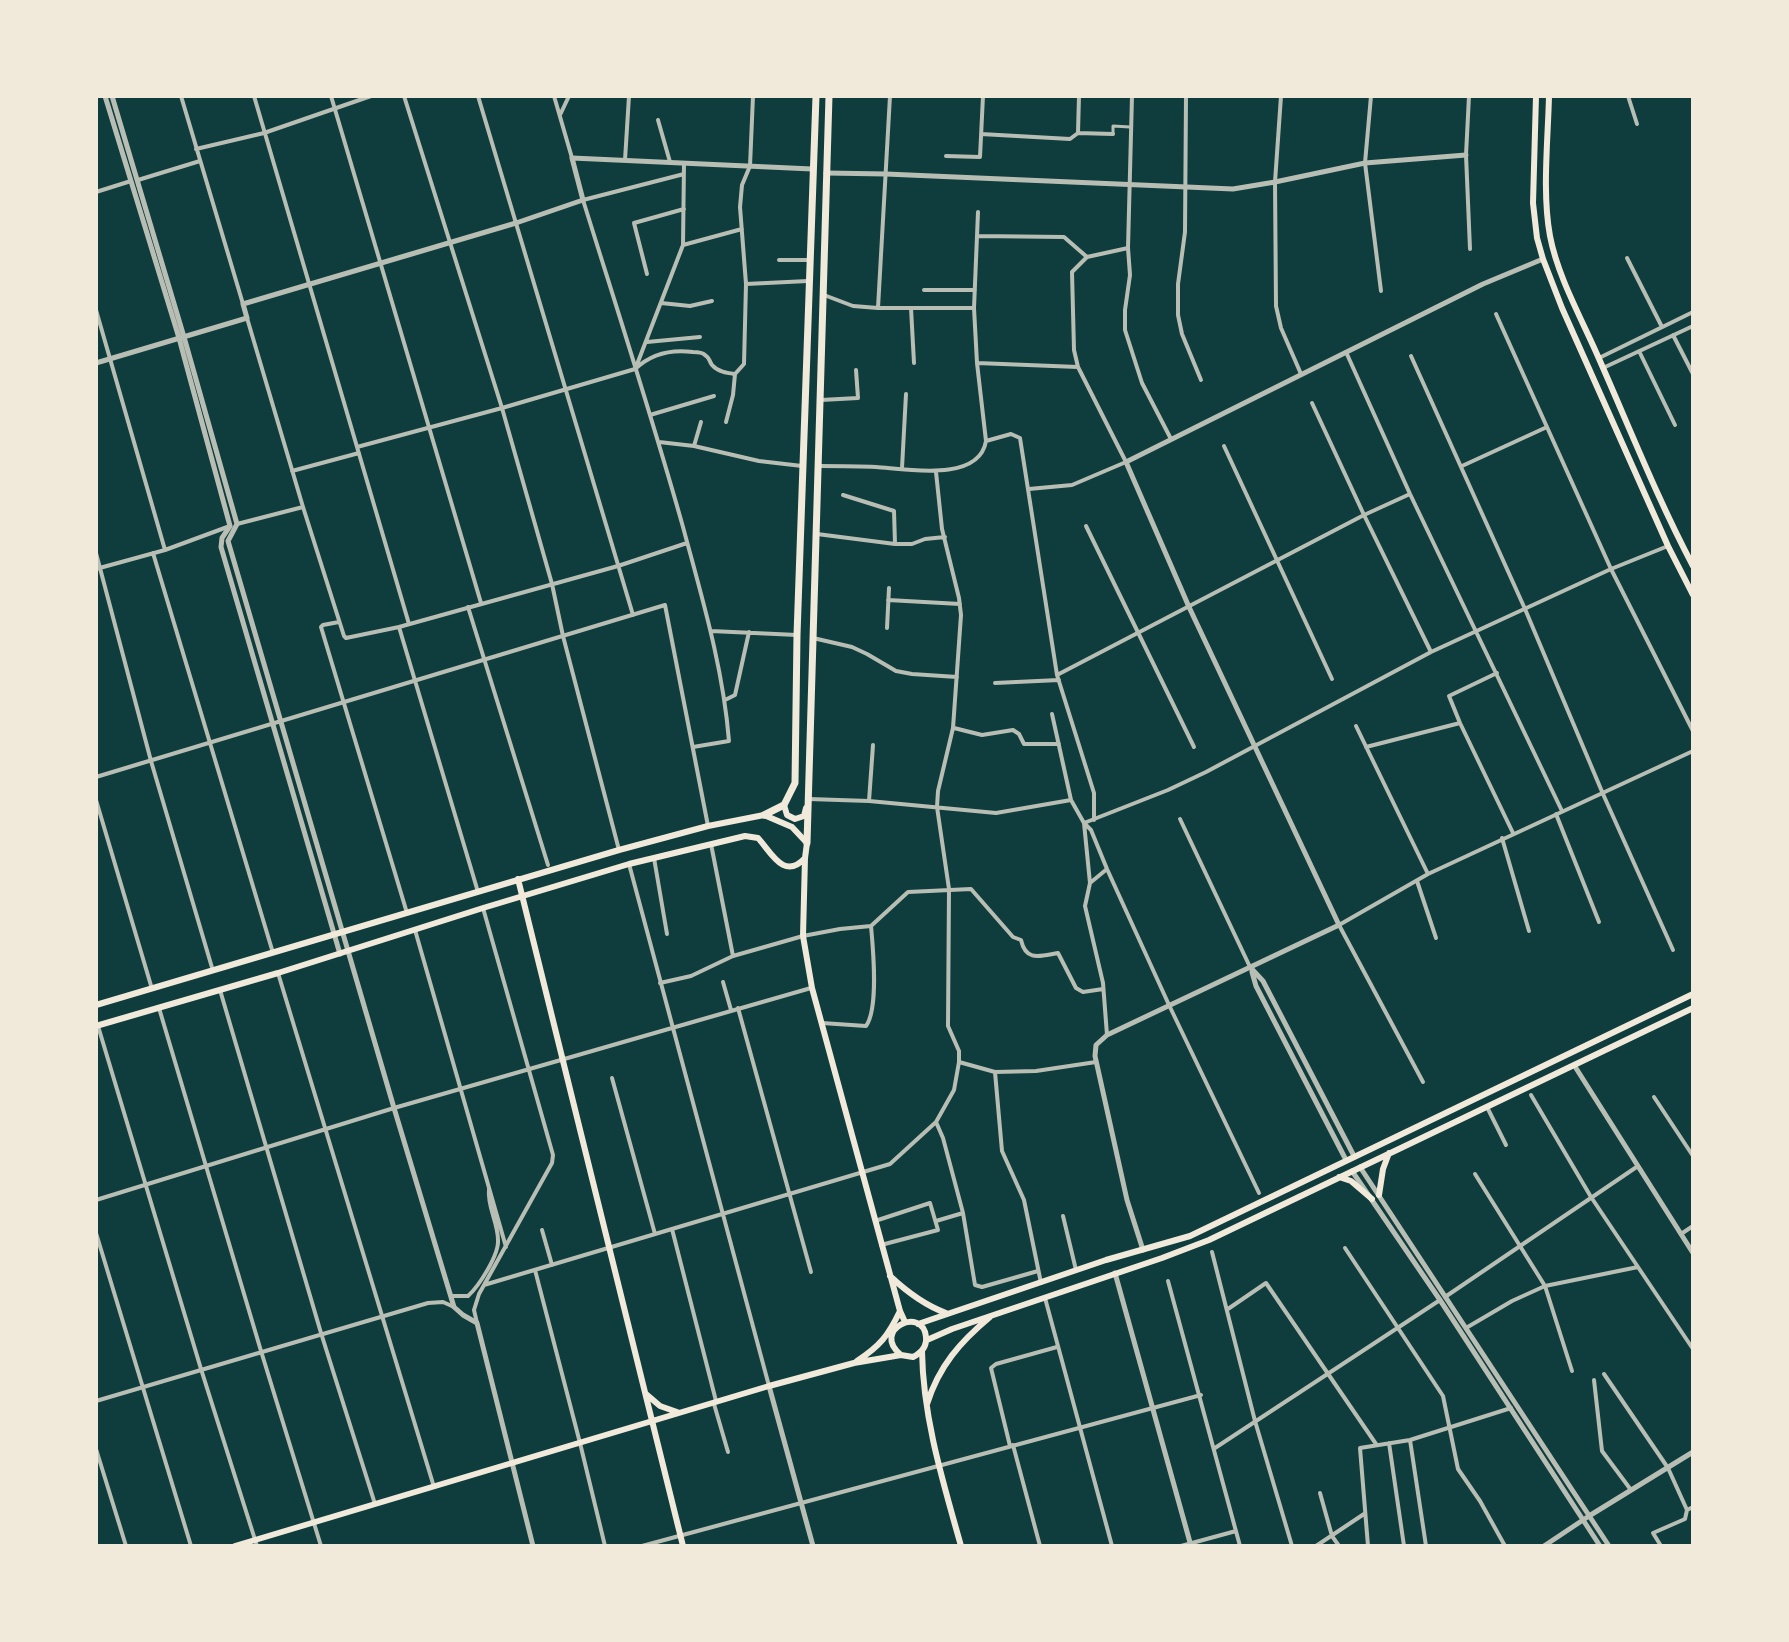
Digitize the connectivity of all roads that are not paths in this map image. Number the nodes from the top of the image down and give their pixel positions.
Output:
1 (105, 96) edge
2 (112, 96) edge
3 (181, 96) edge
4 (254, 96) edge
5 (331, 96) edge
6 (371, 96) edge
7 (404, 96) edge
8 (478, 96) edge
9 (554, 96) edge
10 (569, 96) edge
11 (629, 96) edge
12 (753, 96) edge
13 (816, 96) edge
14 (829, 96) edge
15 (890, 96) edge
16 (983, 96) edge
17 (1079, 96) edge
18 (1132, 96) edge
19 (1186, 96) edge
20 (1281, 96) edge
21 (1371, 96) edge
22 (1469, 96) edge
23 (1536, 96) edge
24 (1549, 96) edge
25 (1628, 96) edge
26 (334, 107) junction
27 (560, 116) junction
28 (658, 120) dead end
29 (1637, 124) dead end
30 (1131, 127) junction
31 (264, 133) junction
32 (1078, 133) junction
33 (981, 134) junction
34 (1113, 134) joint
35 (196, 149) junction
36 (1466, 155) junction
37 (946, 156) dead end
38 (572, 158) junction
39 (625, 160) junction
40 (200, 161) junction
41 (670, 162) junction
42 (684, 163) junction
43 (1365, 163) junction
44 (750, 166) junction
45 (812, 169) junction
46 (826, 173) junction
47 (684, 174) junction
48 (886, 174) junction
49 (134, 181) junction
50 (1275, 182) junction
51 (1129, 185) junction
52 (1185, 187) junction
53 (96, 192) edge
54 (583, 200) junction
55 (684, 209) junction
56 (978, 212) dead end
57 (516, 223) junction
58 (742, 229) junction
59 (978, 236) junction
60 (451, 243) junction
61 (683, 245) junction
62 (1128, 248) junction
63 (1470, 249) dead end
64 (1087, 257) junction
65 (1627, 258) dead end
66 (1543, 259) junction
67 (779, 260) dead end
68 (809, 260) junction
69 (380, 263) junction
70 (647, 274) dead end
71 (808, 281) junction
72 (746, 284) junction
73 (309, 285) junction
74 (924, 290) dead end
75 (975, 290) junction
76 (1381, 291) dead end
77 (824, 295) junction
78 (712, 301) dead end
79 (661, 303) junction
80 (243, 304) junction
81 (878, 308) junction
82 (911, 308) junction
83 (974, 308) junction
84 (96, 310) edge
85 (1693, 312) edge
86 (1496, 314) dead end
87 (247, 318) junction
88 (1693, 326) edge
89 (1662, 327) junction
90 (1673, 335) junction
91 (181, 337) junction
92 (700, 337) dead end
93 (646, 342) junction
94 (1639, 351) junction
95 (1346, 352) junction
96 (1411, 356) dead end
97 (111, 358) junction
98 (1599, 358) junction
99 (96, 363) edge
100 (914, 363) dead end
101 (977, 363) junction
102 (1078, 367) junction
103 (1603, 368) junction
104 (635, 369) junction
105 (856, 370) dead end
106 (735, 374) junction
107 (1301, 374) junction
108 (1693, 374) edge
109 (1201, 380) dead end
110 (565, 389) junction
111 (906, 394) dead end
112 (714, 396) dead end
113 (821, 400) junction
114 (1312, 403) dead end
115 (502, 408) junction
116 (650, 415) junction
117 (701, 422) dead end
118 (726, 422) dead end
119 (1675, 425) dead end
120 (429, 427) junction
121 (1547, 427) junction
122 (1171, 439) junction
123 (986, 441) junction
124 (659, 442) junction
125 (694, 446) junction
126 (1224, 446) dead end
127 (1638, 446) junction
128 (358, 450) junction
129 (1625, 451) junction
130 (1126, 462) junction
131 (804, 466) junction
132 (820, 466) junction
133 (1461, 466) junction
134 (902, 468) junction
135 (292, 471) junction
136 (936, 472) junction
137 (1029, 489) junction
138 (1410, 494) junction
139 (843, 495) dead end
140 (303, 507) junction
141 (1364, 515) junction
142 (234, 525) junction
143 (1086, 526) dead end
144 (817, 534) junction
145 (946, 537) junction
146 (687, 543) junction
147 (895, 544) junction
148 (1668, 546) junction
149 (165, 550) junction
150 (96, 553) edge
151 (153, 553) junction
152 (1278, 560) junction
153 (618, 566) junction
154 (1693, 566) edge
155 (98, 568) edge
156 (1611, 569) junction
157 (552, 584) junction
158 (889, 588) dead end
159 (1693, 595) edge
160 (888, 600) junction
161 (481, 603) junction
162 (960, 604) junction
163 (468, 607) junction
164 (1189, 607) junction
165 (1525, 609) junction
166 (633, 615) junction
167 (339, 622) junction
168 (409, 624) junction
169 (399, 627) junction
170 (887, 628) dead end
171 (711, 631) junction
172 (1476, 631) junction
173 (749, 632) junction
174 (1138, 634) junction
175 (797, 635) junction
176 (563, 636) junction
177 (813, 638) junction
178 (1431, 652) junction
179 (484, 660) junction
180 (1497, 673) junction
181 (957, 677) junction
182 (1058, 677) junction
183 (1332, 679) dead end
184 (415, 681) junction
185 (995, 683) dead end
186 (725, 700) junction
187 (343, 703) junction
188 (1052, 714) dead end
189 (281, 722) junction
190 (1460, 723) junction
191 (273, 724) junction
192 (1356, 726) dead end
193 (953, 728) junction
194 (1693, 731) edge
195 (210, 743) junction
196 (1059, 744) junction
197 (873, 745) dead end
198 (1255, 746) junction
199 (692, 747) junction
200 (1194, 747) dead end
201 (1366, 747) junction
202 (1693, 751) edge
203 (151, 761) junction
204 (96, 777) edge
205 (810, 777) junction
206 (1603, 794) junction
207 (809, 799) junction
208 (96, 800) edge
209 (1071, 800) junction
210 (869, 801) junction
211 (784, 805) junction
212 (937, 807) junction
213 (1562, 811) junction
214 (1556, 814) junction
215 (764, 815) junction
216 (1180, 819) dead end
217 (1094, 820) junction
218 (1084, 823) junction
219 (708, 826) junction
220 (1513, 833) junction
221 (1502, 838) junction
222 (807, 843) junction
223 (711, 844) junction
224 (619, 850) junction
225 (654, 858) junction
226 (805, 858) junction
227 (629, 864) junction
228 (548, 865) dead end
229 (1107, 869) junction
230 (1428, 874) junction
231 (518, 879) junction
232 (1417, 881) junction
233 (1090, 883) junction
234 (949, 889) junction
235 (478, 892) junction
236 (523, 896) junction
237 (483, 908) junction
238 (407, 913) junction
239 (1599, 922) dead end
240 (1339, 925) junction
241 (871, 926) junction
242 (415, 930) junction
243 (1529, 931) dead end
244 (343, 932) junction
245 (667, 934) dead end
246 (334, 935) junction
247 (803, 936) junction
248 (1436, 938) dead end
249 (1673, 950) dead end
250 (348, 951) junction
251 (273, 953) junction
252 (340, 954) junction
253 (733, 956) junction
254 (1250, 967) junction
255 (213, 971) junction
256 (278, 973) junction
257 (723, 982) dead end
258 (660, 983) junction
259 (812, 988) junction
260 (152, 989) junction
261 (1103, 989) junction
262 (220, 990) junction
263 (1693, 994) edge
264 (96, 1005) edge
265 (1169, 1005) junction
266 (159, 1008) junction
267 (738, 1008) junction
268 (1693, 1008) edge
269 (731, 1010) junction
270 (97, 1023) edge
271 (822, 1023) junction
272 (672, 1027) junction
273 (1107, 1035) junction
274 (563, 1060) junction
275 (959, 1062) junction
276 (1096, 1062) junction
277 (1574, 1065) junction
278 (530, 1070) junction
279 (995, 1072) junction
280 (612, 1078) dead end
281 (1423, 1082) dead end
282 (462, 1089) junction
283 (1531, 1095) dead end
284 (1654, 1097) dead end
285 (1487, 1107) junction
286 (394, 1108) junction
287 (936, 1122) junction
288 (326, 1129) junction
289 (1506, 1145) dead end
290 (266, 1149) junction
291 (1389, 1153) junction
292 (1354, 1156) junction
293 (1693, 1156) edge
294 (1346, 1160) junction
295 (1638, 1166) junction
296 (207, 1167) junction
297 (1360, 1167) junction
298 (1352, 1171) junction
299 (862, 1172) junction
300 (1475, 1174) dead end
301 (1339, 1177) junction
302 (146, 1185) junction
303 (489, 1186) junction
304 (1259, 1193) dead end
305 (790, 1194) junction
306 (1376, 1197) junction
307 (1591, 1197) junction
308 (96, 1200) edge
309 (963, 1213) junction
310 (722, 1214) junction
311 (1063, 1216) dead end
312 (875, 1221) junction
313 (936, 1221) junction
314 (1693, 1226) edge
315 (672, 1229) junction
316 (542, 1230) dead end
317 (96, 1233) edge
318 (655, 1234) junction
319 (1681, 1234) junction
320 (881, 1245) junction
321 (1520, 1245) junction
322 (506, 1247) junction
323 (1345, 1248) dead end
324 (610, 1249) junction
325 (1143, 1250) junction
326 (1212, 1252) dead end
327 (1693, 1253) edge
328 (552, 1265) junction
329 (1638, 1267) junction
330 (535, 1270) junction
331 (1076, 1270) junction
332 (1038, 1271) junction
333 (811, 1272) dead end
334 (1115, 1273) junction
335 (890, 1276) junction
336 (1168, 1281) dead end
337 (1041, 1283) junction
338 (484, 1285) junction
339 (1545, 1286) junction
340 (452, 1296) junction
341 (1045, 1298) junction
342 (1442, 1298) junction
343 (454, 1307) junction
344 (1228, 1309) junction
345 (900, 1311) junction
346 (948, 1313) junction
347 (382, 1315) junction
348 (993, 1315) junction
349 (905, 1322) junction
350 (477, 1323) junction
351 (918, 1324) junction
352 (1398, 1326) junction
353 (1466, 1328) junction
354 (321, 1333) junction
355 (927, 1340) junction
356 (1058, 1347) junction
357 (1693, 1349) edge
358 (261, 1351) junction
359 (922, 1351) junction
360 (901, 1355) junction
361 (854, 1363) junction
362 (201, 1369) junction
363 (1572, 1371) dead end
364 (1328, 1373) junction
365 (1604, 1374) dead end
366 (1594, 1380) dead end
367 (769, 1386) junction
368 (142, 1387) junction
369 (644, 1391) junction
370 (1201, 1395) junction
371 (96, 1401) edge
372 (715, 1402) junction
373 (926, 1407) junction
374 (1154, 1408) junction
375 (1511, 1408) junction
376 (680, 1413) junction
377 (651, 1421) junction
378 (1255, 1421) junction
379 (1081, 1428) junction
380 (1450, 1428) junction
381 (1410, 1440) junction
382 (580, 1443) junction
383 (1389, 1443) junction
384 (1011, 1445) junction
385 (1377, 1445) junction
386 (1215, 1448) junction
387 (96, 1449) edge
388 (728, 1452) dead end
389 (1693, 1452) edge
390 (512, 1463) junction
391 (938, 1465) junction
392 (1668, 1468) junction
393 (434, 1487) junction
394 (1631, 1490) junction
395 (1320, 1493) dead end
396 (801, 1503) junction
397 (375, 1504) junction
398 (1690, 1508) edge
399 (1365, 1513) junction
400 (1586, 1518) junction
401 (314, 1523) junction
402 (1236, 1531) junction
403 (680, 1536) junction
404 (1332, 1536) junction
405 (256, 1543) edge
406 (1191, 1545) edge
407 (126, 1546) edge
408 (191, 1546) edge
409 (235, 1546) edge
410 (321, 1546) edge
411 (533, 1546) edge
412 (605, 1546) edge
413 (642, 1546) edge
414 (683, 1546) edge
415 (813, 1546) edge
416 (961, 1546) edge
417 (1040, 1546) edge
418 (1112, 1546) edge
419 (1181, 1546) edge
420 (1240, 1546) edge
421 (1292, 1546) edge
422 (1316, 1546) edge
423 (1339, 1546) edge
424 (1368, 1546) edge
425 (1404, 1546) edge
426 (1426, 1546) edge
427 (1505, 1546) edge
428 (1544, 1546) edge
429 (1600, 1546) edge
430 (1609, 1546) edge
431 (1661, 1546) edge

1 - 49 street
2 - 49 street
3 - 35 street
4 - 31 street
5 - 26 street
6 - 26 street
7 - 60 street
8 - 57 street
9 - 27 street
10 - 27 street
11 - 39 street
12 - 44 street
13 - 45 main road
14 - 46 main road
15 - 48 street
16 - 33 street
17 - 32 street
18 - 30 street
19 - 52 street
20 - 50 street
21 - 43 street
22 - 36 street
23 - 66 main road
24 - 98 main road
25 - 29 street
26 - 31 street
26 - 69 street
27 - 38 street
28 - 41 street
30 - 34 street
30 - 51 street
31 - 35 street
31 - 73 street
32 - 33 street
32 - 34 street
33 - 37 street
35 - 40 street
36 - 43 street
36 - 63 street
38 - 39 street
38 - 54 street
39 - 41 street
40 - 49 street
40 - 80 street
41 - 42 street
42 - 44 street
42 - 47 street
43 - 50 street
43 - 76 street
44 - 45 street
44 - 58 street
45 - 68 main road
46 - 48 street
46 - 77 main road
47 - 54 street
47 - 55 street
48 - 51 street
48 - 81 street
49 - 53 street
49 - 91 street
50 - 52 street
50 - 107 street
51 - 52 street
51 - 62 street
52 - 109 street
54 - 57 street
54 - 104 street
55 - 61 street
55 - 70 street
56 - 59 street
57 - 60 street
57 - 110 street
58 - 61 street
58 - 72 street
59 - 64 street
59 - 75 street
60 - 69 street
60 - 115 street
61 - 79 street
62 - 64 street
62 - 122 street
64 - 102 street
65 - 89 street
66 - 95 street
66 - 129 main road
67 - 68 street
68 - 71 main road
69 - 73 street
69 - 120 street
71 - 72 street
71 - 131 main road
72 - 106 street
73 - 80 street
73 - 128 street
74 - 75 street
75 - 83 street
77 - 81 street
77 - 113 main road
78 - 79 street
79 - 93 street
80 - 87 street
81 - 82 street
82 - 83 street
82 - 100 street
83 - 101 street
84 - 97 street
85 - 89 street
86 - 121 street
87 - 91 street
87 - 135 street
88 - 90 street
89 - 98 street
90 - 94 street
90 - 108 street
91 - 97 street
91 - 142 street
92 - 93 street
93 - 104 street
94 - 103 street
94 - 119 street
95 - 107 street
95 - 138 street
96 - 133 street
97 - 99 street
97 - 149 street
98 - 103 main road
101 - 102 street
101 - 123 street
102 - 130 street
103 - 127 main road
104 - 106 street
104 - 110 street
104 - 116 street
105 - 113 street
106 - 118 street
107 - 122 street
110 - 115 street
110 - 153 street
111 - 134 street
112 - 116 street
113 - 132 main road
114 - 141 street
115 - 120 street
115 - 157 street
116 - 124 street
117 - 125 street
120 - 128 street
120 - 161 street
121 - 133 street
121 - 156 street
122 - 130 street
123 - 136 street
123 - 137 street
124 - 125 street
124 - 146 street
125 - 131 street
126 - 152 street
127 - 129 main road
127 - 154 main road
128 - 135 street
128 - 168 street
129 - 148 main road
130 - 137 street
130 - 164 street
131 - 175 main road
132 - 134 street
132 - 144 main road
133 - 165 street
134 - 136 street
135 - 140 street
136 - 145 street
137 - 182 street
138 - 141 street
138 - 172 street
139 - 147 street
140 - 142 street
140 - 167 street
141 - 152 street
141 - 178 street
142 - 149 street
142 - 189 street
142 - 191 street
143 - 174 street
144 - 147 street
144 - 177 main road
145 - 147 street
145 - 162 street
146 - 153 street
146 - 171 street
148 - 156 street
148 - 159 main road
149 - 151 street
150 - 155 street
151 - 155 street
151 - 195 street
152 - 164 street
152 - 183 street
153 - 157 street
153 - 166 street
155 - 203 street
156 - 165 street
156 - 194 street
157 - 161 street
157 - 176 street
158 - 160 street
160 - 162 street
160 - 170 street
161 - 163 street
162 - 181 street
163 - 168 street
163 - 179 street
164 - 174 street
164 - 198 street
165 - 172 street
165 - 206 street
166 - 176 street
166 - 199 street
167 - 169 street
167 - 187 street
168 - 169 street
169 - 184 street
171 - 173 street
171 - 186 street
172 - 178 street
172 - 180 street
173 - 175 street
173 - 186 street
174 - 182 street
174 - 200 street
175 - 211 main road
176 - 179 street
176 - 224 street
177 - 181 street
177 - 205 main road
178 - 198 street
179 - 184 street
179 - 228 street
180 - 190 street
180 - 213 street
181 - 193 street
182 - 185 street
182 - 217 street
184 - 187 street
184 - 235 street
186 - 199 street
187 - 189 street
187 - 238 street
188 - 196 street
189 - 191 street
189 - 244 street
190 - 201 street
190 - 220 street
191 - 195 street
191 - 246 street
192 - 201 street
193 - 196 street
193 - 212 street
195 - 203 street
195 - 251 street
196 - 209 street
197 - 210 street
198 - 217 street
198 - 240 street
199 - 219 street
201 - 230 street
202 - 206 street
203 - 204 street
203 - 255 street
205 - 207 main road
205 - 211 main road
206 - 213 street
206 - 249 street
207 - 210 street
207 - 222 main road
208 - 260 street
209 - 212 street
209 - 218 street
210 - 212 street
211 - 215 main road
212 - 234 street
213 - 214 street
214 - 220 street
214 - 239 street
215 - 219 main road
215 - 222 main road
216 - 254 street
217 - 218 street
218 - 229 street
218 - 233 street
219 - 224 main road
220 - 221 street
221 - 230 street
221 - 243 street
222 - 226 main road
223 - 225 main road
223 - 226 main road
223 - 253 street
224 - 231 main road
225 - 227 main road
225 - 245 street
226 - 247 main road
227 - 236 main road
227 - 258 street
229 - 233 street
229 - 265 street
230 - 232 street
231 - 235 main road
231 - 236 main road
232 - 240 street
232 - 248 street
233 - 261 street
234 - 241 street
234 - 261 street
234 - 275 street
235 - 238 main road
236 - 237 main road
236 - 274 main road
237 - 242 main road
237 - 278 street
238 - 244 main road
240 - 254 street
240 - 281 street
241 - 247 street
241 - 271 street
242 - 250 main road
242 - 282 street
244 - 246 main road
244 - 250 street
246 - 251 main road
246 - 252 street
247 - 253 street
247 - 259 main road
250 - 252 main road
250 - 286 street
251 - 255 main road
252 - 256 main road
253 - 258 street
254 - 265 street
254 - 292 street
254 - 294 street
255 - 260 main road
256 - 262 main road
256 - 288 street
257 - 269 street
258 - 272 street
259 - 267 street
259 - 271 main road
260 - 264 main road
261 - 273 street
262 - 266 main road
262 - 290 street
263 - 292 main road
265 - 273 street
265 - 304 street
266 - 270 main road
266 - 296 street
267 - 269 street
267 - 305 street
268 - 277 main road
269 - 272 street
270 - 302 street
271 - 299 main road
272 - 274 street
272 - 310 street
273 - 276 street
274 - 278 street
274 - 324 main road
275 - 279 street
275 - 287 street
276 - 279 street
276 - 325 street
277 - 285 main road
277 - 295 street
278 - 282 street
278 - 322 street
279 - 332 street
280 - 318 street
282 - 286 street
282 - 303 street
283 - 307 street
284 - 293 street
285 - 289 street
285 - 291 main road
286 - 288 street
286 - 340 street
287 - 299 street
287 - 309 street
288 - 290 street
288 - 347 street
290 - 296 street
290 - 354 street
291 - 297 main road
291 - 306 main road
292 - 294 main road
292 - 297 main road
294 - 298 main road
294 - 325 main road
295 - 307 street
295 - 319 street
296 - 302 street
296 - 358 street
297 - 298 main road
297 - 306 street
298 - 301 main road
298 - 306 street
299 - 305 street
299 - 312 main road
300 - 321 street
301 - 306 main road
301 - 334 main road
302 - 308 street
302 - 362 street
303 - 322 street
303 - 340 street
305 - 310 street
305 - 333 street
306 - 342 street
307 - 321 street
307 - 329 street
309 - 313 street
309 - 332 street
310 - 315 street
310 - 367 street
311 - 331 street
312 - 313 street
312 - 320 main road
313 - 320 street
314 - 319 street
315 - 318 street
315 - 372 street
316 - 328 street
317 - 368 street
318 - 324 street
319 - 327 street
320 - 335 main road
321 - 339 street
321 - 342 street
322 - 338 street
323 - 352 street
324 - 328 street
324 - 369 main road
325 - 331 main road
326 - 344 street
328 - 330 street
329 - 339 street
329 - 357 street
330 - 338 street
330 - 382 street
331 - 337 main road
332 - 337 street
334 - 341 main road
334 - 374 street
335 - 345 main road
335 - 346 main road
336 - 370 street
337 - 346 main road
338 - 350 street
339 - 353 street
339 - 363 street
340 - 343 street
341 - 348 main road
341 - 356 street
342 - 352 street
342 - 353 street
342 - 375 street
343 - 347 street
343 - 350 street
344 - 364 street
344 - 378 street
345 - 349 main road
345 - 361 main road
346 - 351 main road
347 - 354 street
347 - 393 street
348 - 355 main road
348 - 373 main road
349 - 351 main road
349 - 360 main road
350 - 390 street
351 - 355 main road
352 - 364 street
352 - 380 street
353 - 400 street
354 - 358 street
354 - 397 street
355 - 359 main road
356 - 379 street
356 - 384 street
358 - 362 street
358 - 401 street
359 - 360 main road
359 - 373 main road
360 - 361 main road
361 - 367 main road
362 - 368 street
362 - 405 street
364 - 378 street
364 - 385 street
365 - 392 street
366 - 394 street
367 - 372 main road
367 - 396 street
368 - 371 street
368 - 408 street
369 - 376 main road
369 - 377 main road
370 - 374 street
370 - 386 street
372 - 376 main road
372 - 388 street
373 - 391 main road
374 - 379 street
374 - 406 street
375 - 380 street
375 - 400 street
376 - 377 main road
377 - 382 main road
377 - 403 main road
378 - 386 street
378 - 421 street
379 - 384 street
379 - 418 street
380 - 381 street
380 - 427 street
381 - 383 street
381 - 426 street
382 - 390 main road
382 - 412 street
383 - 385 street
383 - 425 street
384 - 391 street
384 - 417 street
385 - 399 street
386 - 402 street
387 - 407 street
389 - 392 street
390 - 393 main road
390 - 411 street
391 - 396 street
391 - 416 main road
392 - 394 street
392 - 398 street
393 - 397 main road
394 - 400 street
395 - 404 street
396 - 403 street
396 - 415 street
397 - 401 main road
398 - 431 street
399 - 404 street
399 - 424 street
400 - 428 street
400 - 429 street
400 - 430 street
401 - 405 main road
401 - 410 street
402 - 406 street
402 - 420 street
403 - 413 street
403 - 414 main road
404 - 422 street
404 - 423 street
405 - 409 main road
406 - 419 street

